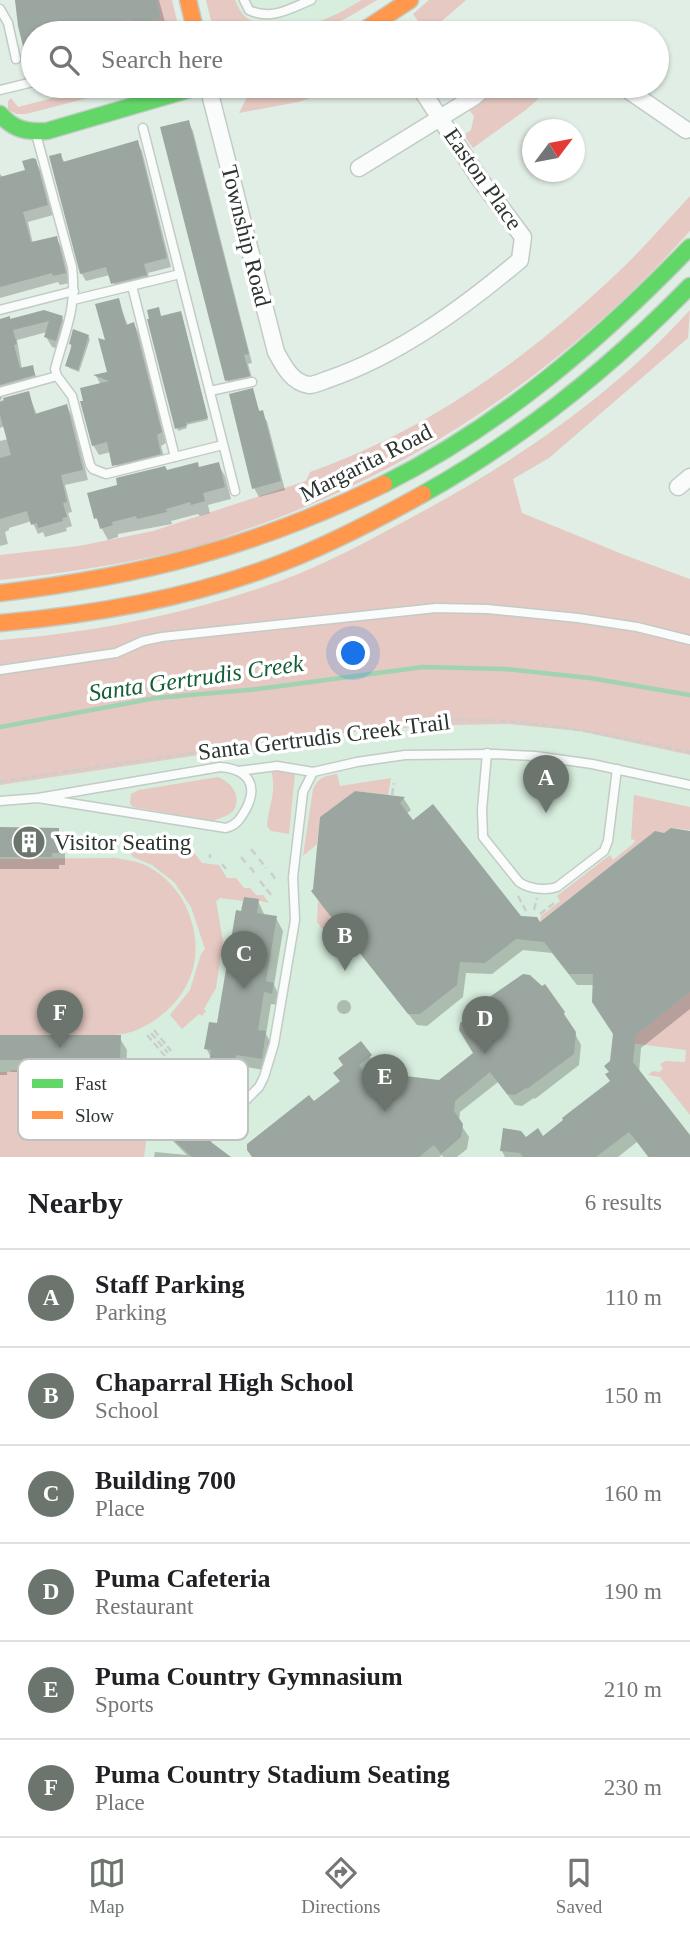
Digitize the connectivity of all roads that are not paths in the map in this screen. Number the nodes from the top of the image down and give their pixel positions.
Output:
1 (188, 0) edge
2 (244, 0) edge
3 (311, 0) edge
4 (410, 0) edge
5 (0, 9) edge
6 (192, 21) edge
7 (389, 21) edge
8 (16, 59) dead end
9 (21, 85) edge
10 (0, 90) edge
11 (139, 98) edge
12 (211, 98) edge
13 (427, 98) edge
14 (469, 98) edge
15 (639, 98) edge
16 (0, 114) edge
17 (440, 118) junction
18 (143, 128) dead end
19 (686, 130) dead end
20 (35, 132) junction
21 (359, 168) dead end
22 (523, 237) joint
23 (690, 247) edge
24 (180, 274) junction
25 (132, 286) junction
26 (690, 286) edge
27 (73, 296) junction
28 (0, 310) edge
29 (57, 376) junction
30 (252, 382) dead end
31 (210, 391) junction
32 (0, 392) edge
33 (223, 445) junction
34 (175, 457) junction
35 (234, 491) dead end
36 (0, 593) edge
37 (0, 623) edge
38 (690, 640) edge
39 (0, 670) edge
40 (487, 753) junction
41 (617, 769) junction
42 (238, 771) junction
43 (313, 772) junction
44 (690, 785) edge
45 (37, 798) junction
46 (0, 801) edge
47 (248, 1098) edge

1 - 6 main road
2 - 3 lane
4 - 7 main road
5 - 8 lane
9 - 10 lane
11 - 20 main road
12 - 22 street, Township Road
13 - 17 street, Easton Place
14 - 17 street
15 - 19 street
16 - 20 main road
17 - 21 street
17 - 22 street, Easton Place
18 - 24 lane
20 - 27 lane
23 - 36 main road, Margarita Road
24 - 25 lane
24 - 31 lane
25 - 27 lane
25 - 34 lane
26 - 37 main road
27 - 28 lane
27 - 29 lane
29 - 32 lane
29 - 34 lane
30 - 31 lane
31 - 33 lane
33 - 34 lane
33 - 35 lane
38 - 39 lane
40 - 41 lane
40 - 41 lane
40 - 43 lane
41 - 44 lane
42 - 43 lane
42 - 45 lane
42 - 45 lane
43 - 47 lane
45 - 46 lane

